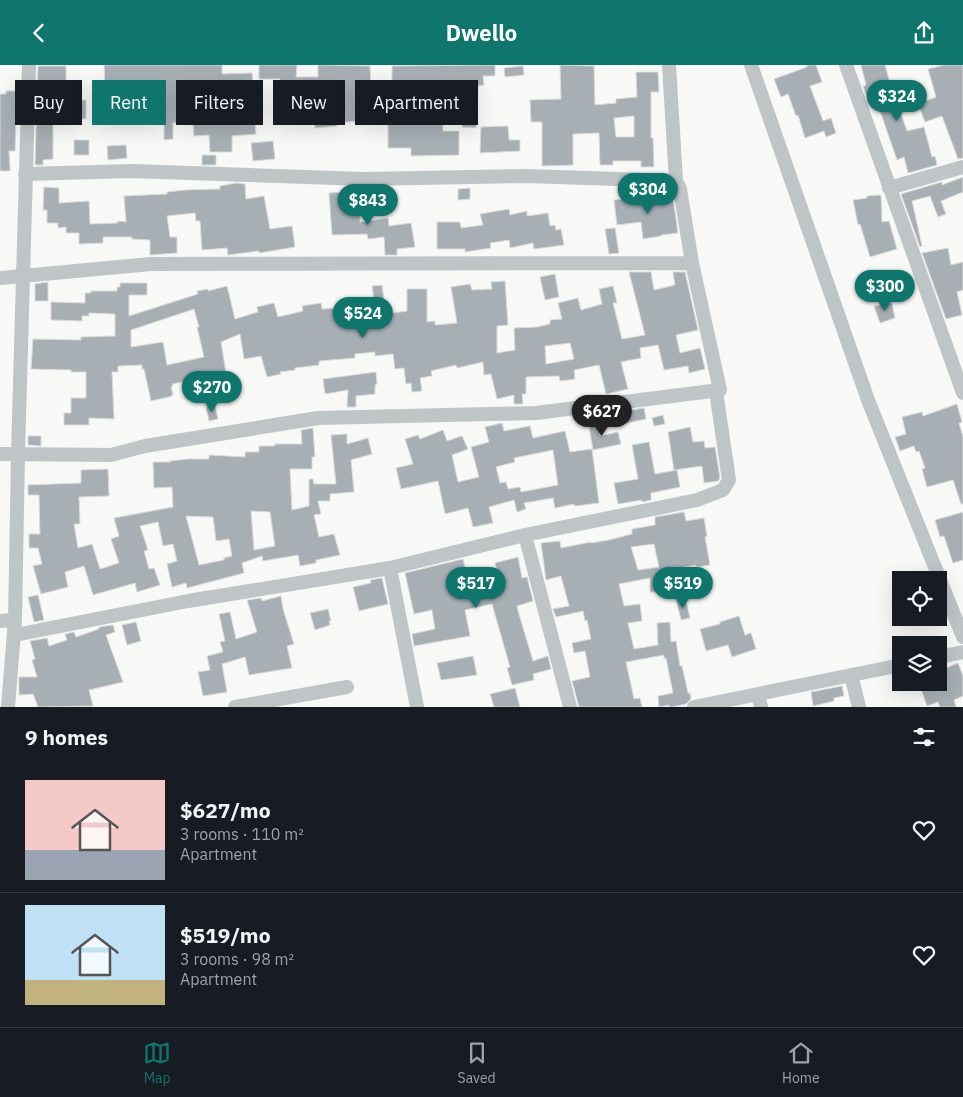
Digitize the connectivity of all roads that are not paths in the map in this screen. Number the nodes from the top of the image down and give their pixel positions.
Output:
1 (29, 65) edge
2 (669, 65) edge
3 (751, 65) edge
4 (846, 65) edge
5 (963, 167) edge
6 (25, 174) junction
7 (676, 181) junction
8 (889, 188) junction
9 (692, 263) junction
10 (22, 277) junction
11 (0, 278) edge
12 (716, 391) junction
13 (963, 393) edge
14 (0, 454) edge
15 (18, 454) junction
16 (525, 535) junction
17 (390, 568) junction
18 (15, 620) junction
19 (0, 621) edge
20 (15, 635) junction
21 (963, 637) edge
22 (963, 652) edge
23 (947, 655) edge
24 (892, 667) edge
25 (851, 675) junction
26 (347, 687) dead end
27 (760, 700) edge
28 (8, 707) edge
29 (235, 707) edge
30 (417, 707) edge
31 (570, 707) edge
32 (694, 707) edge
33 (859, 707) edge

1 - 6 street
2 - 7 street
3 - 21 street
4 - 8 street
5 - 8 street
6 - 7 street
6 - 10 street
7 - 9 street
8 - 13 street
9 - 10 street
9 - 12 street
10 - 11 street
10 - 15 street
12 - 15 street
12 - 16 street
14 - 15 street
15 - 18 street
16 - 17 street
16 - 31 street
17 - 20 street
17 - 30 street
18 - 19 street
18 - 20 street
20 - 28 street
22 - 23 street
24 - 25 street
25 - 27 street
25 - 33 street
26 - 29 street
27 - 32 street

